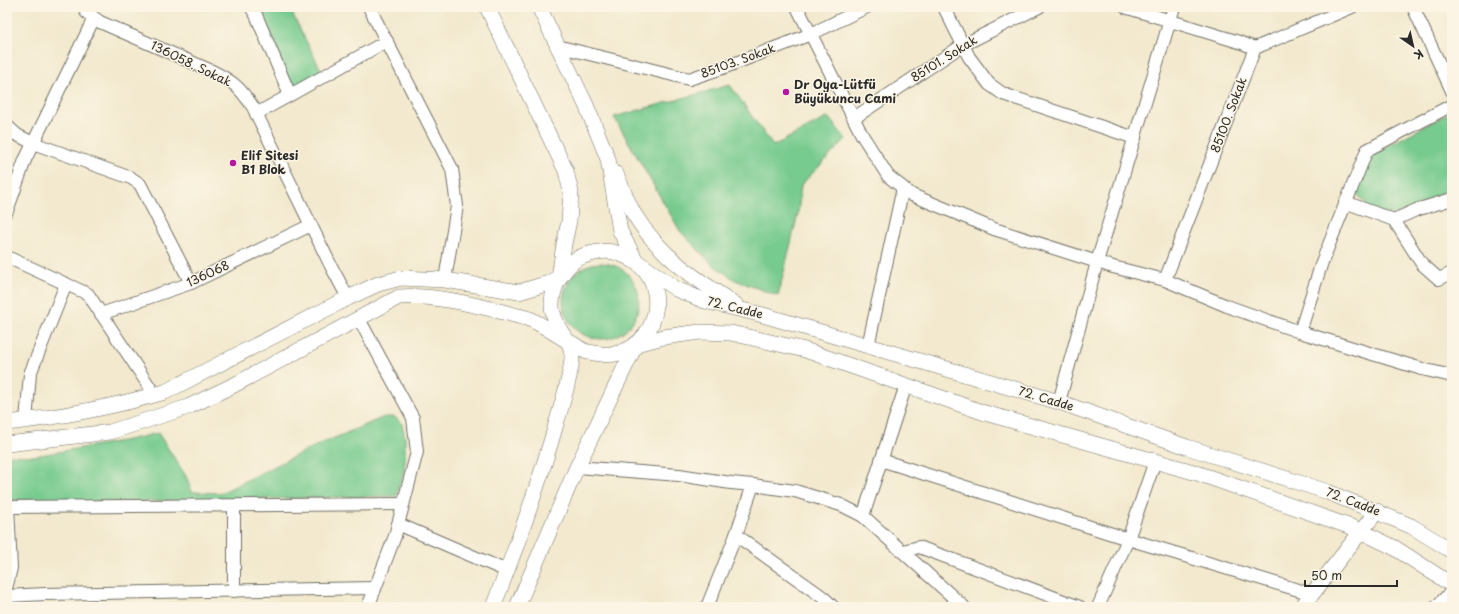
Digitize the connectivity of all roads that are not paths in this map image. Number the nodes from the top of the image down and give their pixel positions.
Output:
1 (84, 7) edge
2 (251, 7) edge
3 (369, 7) edge
4 (487, 7) edge
5 (539, 7) edge
6 (797, 7) edge
7 (867, 7) edge
8 (944, 7) edge
9 (1039, 7) edge
10 (1125, 7) edge
11 (1174, 7) edge
12 (1352, 7) edge
13 (1413, 7) edge
14 (94, 18) junction
15 (1170, 21) junction
16 (811, 34) junction
17 (387, 42) junction
18 (963, 45) junction
19 (557, 46) junction
20 (1255, 48) junction
21 (1452, 91) edge
22 (290, 95) junction
23 (1452, 105) edge
24 (256, 114) junction
25 (854, 118) junction
26 (7, 126) edge
27 (1135, 138) junction
28 (33, 144) junction
29 (608, 160) junction
30 (903, 188) junction
31 (1452, 199) edge
32 (1345, 202) junction
33 (7, 211) edge
34 (1394, 220) junction
35 (311, 225) junction
36 (7, 257) edge
37 (636, 261) junction
38 (1097, 262) junction
39 (1452, 273) edge
40 (559, 277) junction
41 (446, 280) junction
42 (1166, 280) junction
43 (191, 283) junction
44 (66, 284) junction
45 (348, 298) junction
46 (746, 311) junction
47 (101, 314) junction
48 (359, 319) junction
49 (1300, 332) junction
50 (570, 342) junction
51 (636, 344) junction
52 (868, 346) junction
53 (1451, 374) edge
54 (906, 385) junction
55 (155, 395) junction
56 (1059, 402) junction
57 (26, 421) junction
58 (7, 424) edge
59 (7, 444) edge
60 (881, 460) junction
61 (1155, 461) junction
62 (577, 467) junction
63 (753, 485) junction
64 (404, 504) junction
65 (234, 506) junction
66 (7, 507) edge
67 (1377, 511) junction
68 (863, 516) junction
69 (398, 524) junction
70 (1361, 532) junction
71 (736, 535) junction
72 (1128, 539) junction
73 (903, 551) junction
74 (1452, 551) edge
75 (507, 571) junction
76 (7, 585) edge
77 (1452, 585) edge
78 (375, 588) junction
79 (234, 591) junction
80 (1452, 591) edge
81 (1312, 594) junction
82 (7, 596) edge
83 (961, 606) edge
84 (368, 607) edge
85 (493, 607) edge
86 (517, 607) edge
87 (707, 607) edge
88 (833, 607) edge
89 (1080, 607) edge
90 (1098, 607) edge
91 (1302, 607) edge
92 (1436, 607) edge

1 - 14 street, 136058. Sokak
2 - 22 street
3 - 17 street
4 - 40 main road
5 - 19 main road
6 - 16 street
7 - 16 street, 85103. Sokak
8 - 18 street
9 - 18 street, 85101. Sokak
10 - 15 street
11 - 15 street
12 - 20 street
13 - 21 street
14 - 24 street, 136058. Sokak
14 - 28 street
15 - 20 street
15 - 27 street
16 - 19 street, 85103. Sokak
16 - 25 street
17 - 22 street
17 - 41 street
18 - 25 street, 85101. Sokak
18 - 27 street
19 - 29 main road
20 - 42 street, 85100. Sokak
22 - 24 street
23 - 32 street
24 - 35 street, 136058. Sokak
25 - 30 street
26 - 28 street
27 - 38 street
28 - 33 street
28 - 43 street
29 - 37 main road
29 - 46 main road
30 - 38 street
30 - 52 street
31 - 34 street
32 - 34 street
32 - 49 street
34 - 39 street
35 - 43 street, 136068
35 - 45 street, 136058. Sokak
36 - 44 street
37 - 40 main road
37 - 46 main road, 72. Cadde
37 - 51 main road
38 - 42 street
38 - 56 street
40 - 41 main road
40 - 50 main road
41 - 45 main road
42 - 49 street
43 - 47 street, 136068
44 - 47 street
44 - 57 street
45 - 55 main road
46 - 52 main road, 72. Cadde
47 - 55 street
48 - 50 main road
48 - 59 main road
48 - 64 street
49 - 53 street
50 - 51 main road
50 - 75 main road
51 - 54 main road
51 - 62 main road
52 - 56 main road, 72. Cadde
54 - 60 street
54 - 61 main road
55 - 57 main road
56 - 67 main road, 72. Cadde
57 - 58 main road
60 - 68 street
60 - 72 street
61 - 70 main road
61 - 72 street
62 - 63 street
62 - 86 main road
63 - 68 street
63 - 71 street
64 - 65 street
64 - 69 street
65 - 66 street
65 - 79 street
66 - 76 street
67 - 70 main road
67 - 74 main road, 72. Cadde
68 - 73 street
69 - 75 street
69 - 78 street
70 - 77 main road
70 - 81 main road
71 - 87 street
71 - 88 street
72 - 81 street
72 - 90 street
73 - 83 street
73 - 89 street
75 - 85 main road
78 - 79 street
78 - 84 street
79 - 82 street
80 - 92 street
81 - 91 main road

